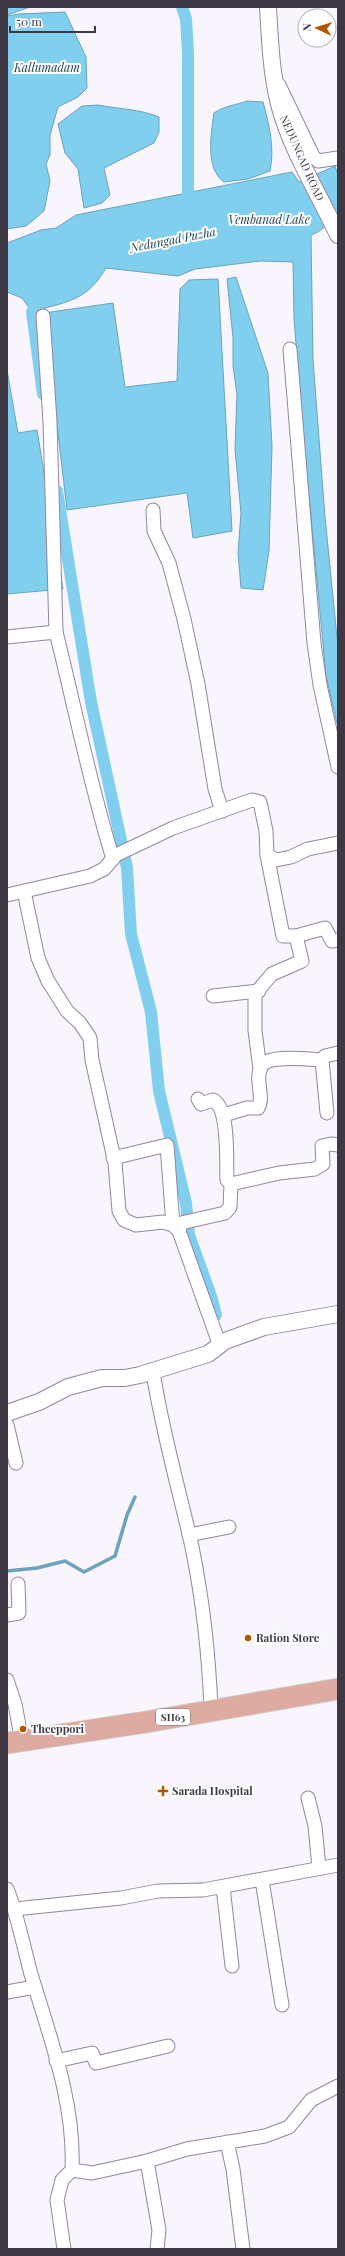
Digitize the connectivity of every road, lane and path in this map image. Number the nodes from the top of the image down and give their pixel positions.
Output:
1 (268, 7) edge
2 (272, 70) junction
3 (338, 158) edge
4 (336, 229) edge
5 (42, 316) dead end
6 (290, 349) dead end
7 (153, 510) dead end
8 (56, 632) junction
9 (7, 637) edge
10 (338, 767) edge
11 (222, 811) junction
12 (338, 843) edge
13 (266, 855) junction
14 (114, 857) junction
15 (24, 891) junction
16 (7, 895) edge
17 (296, 936) junction
18 (338, 940) edge
19 (259, 991) junction
20 (213, 996) dead end
21 (338, 1053) edge
22 (322, 1060) junction
23 (260, 1069) junction
24 (198, 1099) dead end
25 (327, 1112) dead end
26 (224, 1115) junction
27 (338, 1146) edge
28 (113, 1158) junction
29 (231, 1184) junction
30 (182, 1224) junction
31 (338, 1314) edge
32 (220, 1346) junction
33 (153, 1372) junction
34 (7, 1413) edge
35 (7, 1425) edge
36 (16, 1463) dead end
37 (229, 1527) dead end
38 (189, 1535) junction
39 (18, 1584) dead end
40 (7, 1615) edge
41 (7, 1680) edge
42 (338, 1689) edge
43 (211, 1710) junction
44 (14, 1743) edge
45 (308, 1798) dead end
46 (338, 1865) edge
47 (319, 1868) junction
48 (262, 1880) junction
49 (223, 1887) junction
50 (7, 1889) edge
51 (15, 1909) junction
52 (232, 1966) dead end
53 (35, 1987) junction
54 (7, 1992) edge
55 (282, 2005) dead end
56 (168, 2046) dead end
57 (56, 2061) junction
58 (338, 2086) edge
59 (227, 2142) junction
60 (146, 2161) junction
61 (72, 2170) junction
62 (64, 2249) edge
63 (157, 2249) edge
64 (242, 2249) edge

1 - 2 street, NEDUNGAD ROAD
2 - 3 street
2 - 4 street, NEDUNGAD ROAD
5 - 8 street
6 - 10 street
7 - 11 street
8 - 9 street
8 - 14 street
11 - 13 street
11 - 14 street
12 - 13 street
13 - 17 street
14 - 15 street
15 - 16 street
15 - 28 street
17 - 18 street
17 - 19 street
19 - 20 street
19 - 23 street
21 - 22 street
22 - 23 street
22 - 25 street
23 - 26 street
24 - 26 street
26 - 29 street
27 - 29 street
28 - 30 street
28 - 30 street
29 - 30 street
30 - 32 street
31 - 32 street
32 - 33 street
33 - 34 street
33 - 38 street
35 - 36 street
37 - 38 street
38 - 43 street
39 - 40 street
41 - 44 street
42 - 43 main road, SH63
43 - 44 main road, SH63
45 - 47 street
46 - 47 street
47 - 48 street
48 - 49 street
48 - 55 street
49 - 51 street
49 - 52 street
50 - 51 street
51 - 53 street
53 - 54 street
53 - 57 street
56 - 57 street
57 - 61 street
58 - 59 street
59 - 60 street
59 - 64 street
60 - 61 street
60 - 63 street
61 - 62 street

